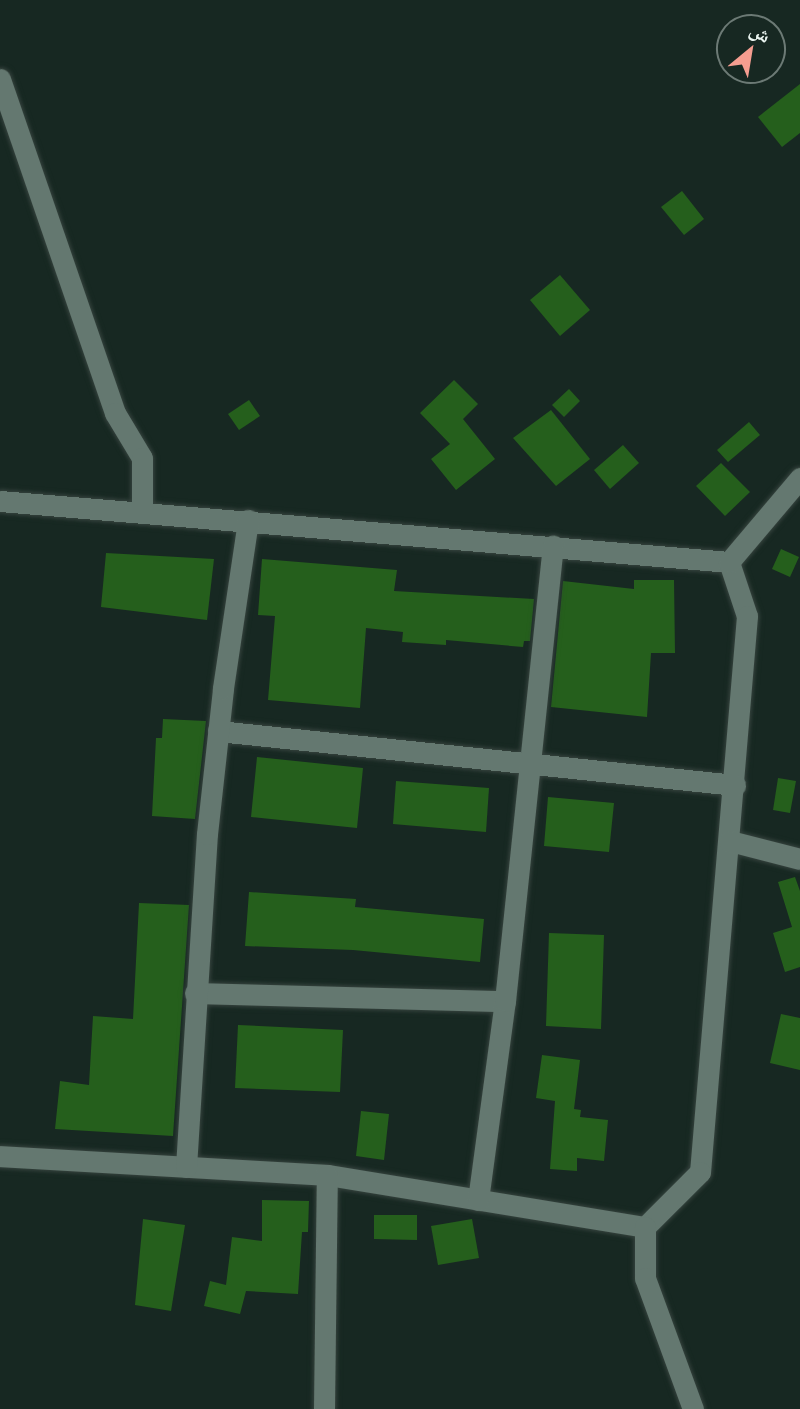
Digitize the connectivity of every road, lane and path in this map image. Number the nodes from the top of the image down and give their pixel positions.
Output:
1 (0, 79) edge
2 (800, 478) edge
3 (0, 501) edge
4 (142, 513) junction
5 (248, 520) junction
6 (553, 546) junction
7 (729, 562) junction
8 (218, 731) junction
9 (528, 763) junction
10 (735, 785) junction
11 (730, 841) junction
12 (798, 862) edge
13 (195, 993) junction
14 (505, 1001) junction
15 (0, 1156) edge
16 (186, 1167) junction
17 (327, 1175) junction
18 (478, 1200) junction
19 (645, 1227) junction
20 (324, 1409) edge
21 (693, 1409) edge

1 - 4 street
2 - 7 street
3 - 4 street
4 - 5 street
5 - 6 street
5 - 8 street
6 - 7 street
6 - 9 street
7 - 10 street
8 - 9 street
8 - 13 street
9 - 10 street
9 - 14 street
10 - 11 street
11 - 12 street
11 - 19 street
13 - 14 street
13 - 16 street
14 - 18 street
15 - 16 street
16 - 17 street
17 - 18 street
17 - 20 street
18 - 19 street
19 - 21 street

